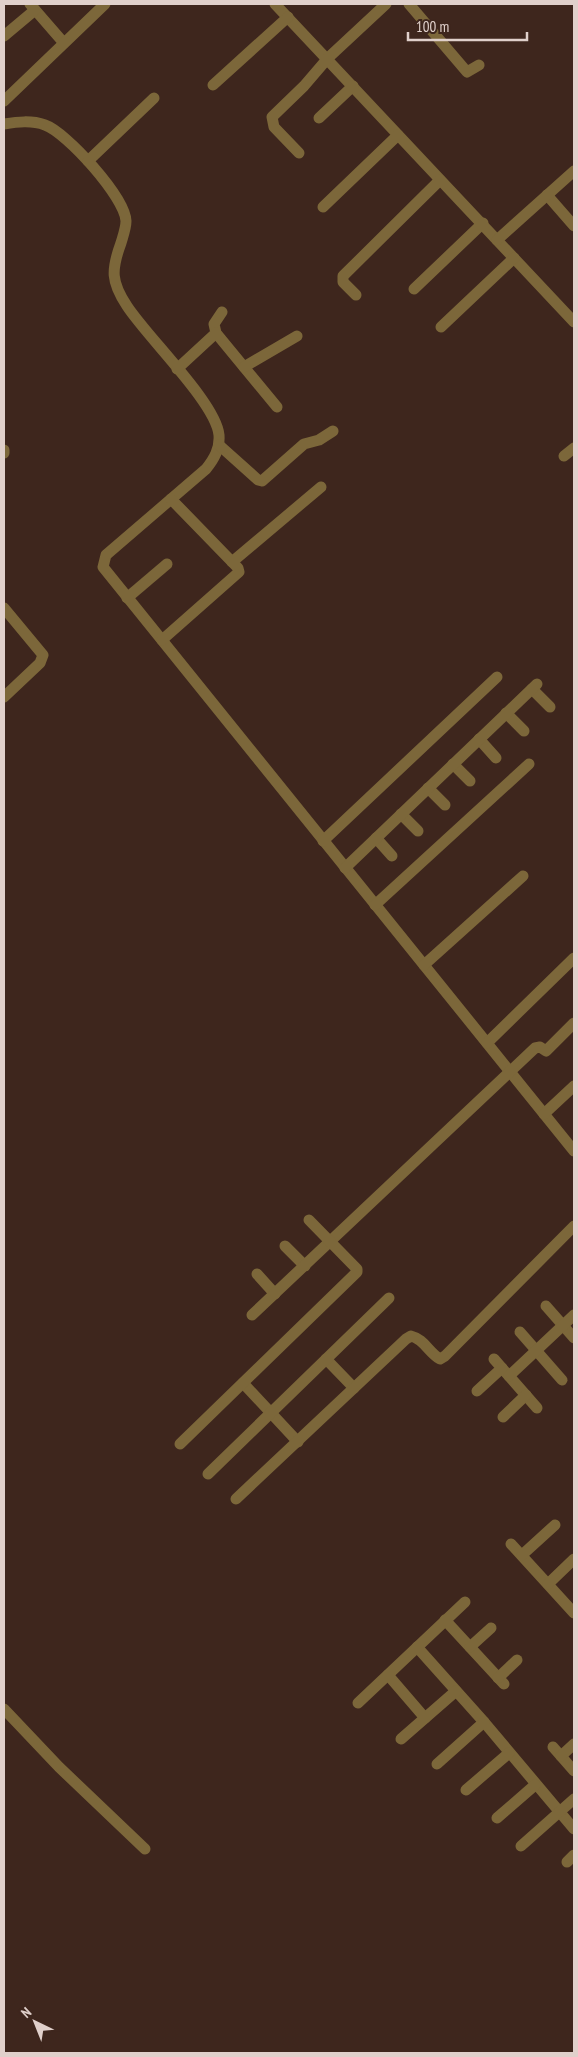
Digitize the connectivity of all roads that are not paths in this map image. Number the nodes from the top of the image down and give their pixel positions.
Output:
1 (105, 4) edge
2 (276, 4) edge
3 (386, 4) edge
4 (409, 4) edge
5 (32, 7) edge
6 (288, 17) junction
7 (4, 36) edge
8 (63, 42) junction
9 (328, 58) junction
10 (478, 65) dead end
11 (213, 84) dead end
12 (353, 86) junction
13 (154, 98) dead end
14 (4, 101) edge
15 (319, 118) dead end
16 (4, 124) edge
17 (398, 135) junction
18 (299, 153) dead end
19 (88, 161) junction
20 (574, 171) edge
21 (440, 180) junction
22 (547, 196) junction
23 (322, 207) dead end
24 (483, 223) junction
25 (574, 226) edge
26 (497, 240) junction
27 (514, 258) junction
28 (414, 289) dead end
29 (356, 295) dead end
30 (222, 312) dead end
31 (574, 322) edge
32 (441, 326) dead end
33 (216, 333) junction
34 (297, 336) dead end
35 (244, 367) junction
36 (178, 369) junction
37 (277, 407) dead end
38 (333, 431) dead end
39 (219, 445) junction
40 (574, 448) edge
41 (564, 456) dead end
42 (321, 487) dead end
43 (171, 499) junction
44 (232, 562) junction
45 (166, 564) dead end
46 (127, 598) junction
47 (4, 608) edge
48 (162, 640) junction
49 (497, 677) dead end
50 (4, 697) edge
51 (550, 707) dead end
52 (506, 713) junction
53 (524, 731) dead end
54 (479, 739) junction
55 (496, 758) dead end
56 (454, 764) junction
57 (530, 764) dead end
58 (470, 781) dead end
59 (428, 788) junction
60 (445, 805) dead end
61 (401, 814) junction
62 (418, 831) dead end
63 (376, 838) junction
64 (323, 841) junction
65 (392, 856) dead end
66 (345, 868) junction
67 (523, 876) dead end
68 (375, 905) junction
69 (574, 958) edge
70 (424, 965) junction
71 (574, 1023) edge
72 (487, 1043) junction
73 (510, 1072) junction
74 (574, 1086) edge
75 (544, 1114) junction
76 (574, 1151) edge
77 (309, 1220) dead end
78 (574, 1226) edge
79 (330, 1242) junction
80 (284, 1246) dead end
81 (304, 1266) junction
82 (257, 1274) dead end
83 (275, 1294) junction
84 (389, 1298) dead end
85 (546, 1306) dead end
86 (574, 1315) edge
87 (252, 1316) dead end
88 (563, 1325) junction
89 (520, 1332) dead end
90 (574, 1338) edge
91 (536, 1350) junction
92 (326, 1359) junction
93 (502, 1368) junction
94 (562, 1380) dead end
95 (243, 1383) junction
96 (354, 1388) junction
97 (477, 1391) dead end
98 (526, 1395) junction
99 (537, 1408) dead end
100 (271, 1413) junction
101 (504, 1417) dead end
102 (298, 1442) junction
103 (180, 1444) dead end
104 (208, 1474) dead end
105 (236, 1499) dead end
106 (556, 1525) dead end
107 (511, 1544) dead end
108 (522, 1555) junction
109 (574, 1559) edge
110 (548, 1584) junction
111 (465, 1602) dead end
112 (574, 1613) edge
113 (445, 1620) junction
114 (491, 1628) dead end
115 (417, 1647) junction
116 (470, 1648) junction
117 (517, 1660) dead end
118 (388, 1675) junction
119 (456, 1691) junction
120 (358, 1703) dead end
121 (4, 1709) edge
122 (425, 1718) junction
123 (484, 1722) junction
124 (401, 1739) dead end
125 (574, 1744) edge
126 (509, 1753) junction
127 (437, 1764) dead end
128 (574, 1771) edge
129 (534, 1785) junction
130 (466, 1790) dead end
131 (574, 1799) edge
132 (559, 1812) junction
133 (497, 1818) dead end
134 (574, 1830) edge
135 (521, 1846) dead end
136 (145, 1849) dead end

1 - 8 street
2 - 6 street
3 - 9 street
4 - 10 street
5 - 7 street
5 - 8 street
6 - 9 street
6 - 11 street
8 - 14 street
9 - 12 street
9 - 18 street
12 - 15 street
12 - 17 street
13 - 19 street
16 - 19 street
17 - 21 street
17 - 23 street
19 - 36 street
20 - 22 street
21 - 24 street
21 - 29 street
22 - 25 street
22 - 26 street
24 - 26 street
24 - 28 street
26 - 27 street
27 - 31 street
27 - 32 street
30 - 33 street
33 - 35 street
33 - 36 street
34 - 35 street
35 - 37 street
36 - 39 street
38 - 39 street
39 - 43 street
40 - 41 street
42 - 44 street
43 - 44 street
43 - 46 street
44 - 48 street
45 - 46 street
46 - 48 street
47 - 50 street
48 - 64 street
49 - 64 street
51 - 52 street
52 - 53 street
52 - 54 street
54 - 55 street
54 - 56 street
56 - 58 street
56 - 59 street
57 - 68 street
59 - 60 street
59 - 61 street
61 - 62 street
61 - 63 street
63 - 65 street
63 - 66 street
64 - 66 street
66 - 68 street
67 - 70 street
68 - 70 street
69 - 72 street
70 - 72 street
71 - 73 street
72 - 73 street
73 - 75 street
73 - 79 street
74 - 75 street
75 - 76 street
77 - 79 street
78 - 96 street
79 - 81 street
79 - 95 street
80 - 81 street
81 - 83 street
82 - 83 street
83 - 87 street
84 - 92 street
85 - 88 street
86 - 88 street
88 - 90 street
88 - 91 street
89 - 91 street
91 - 93 street
91 - 94 street
92 - 96 street
92 - 100 street
93 - 97 street
93 - 98 street
95 - 100 street
95 - 103 street
96 - 102 street
98 - 99 street
98 - 101 street
100 - 102 street
100 - 104 street
102 - 105 street
106 - 108 street
107 - 108 street
108 - 110 street
109 - 110 street
110 - 112 street
111 - 113 street
113 - 115 street
113 - 116 street
114 - 116 street
115 - 118 street
115 - 119 street
116 - 117 street
118 - 120 street
118 - 122 street
119 - 122 street
119 - 123 street
121 - 136 street
122 - 124 street
123 - 126 street
123 - 127 street
125 - 128 street
126 - 129 street
126 - 130 street
129 - 132 street
129 - 133 street
131 - 132 street
132 - 134 street
132 - 135 street

